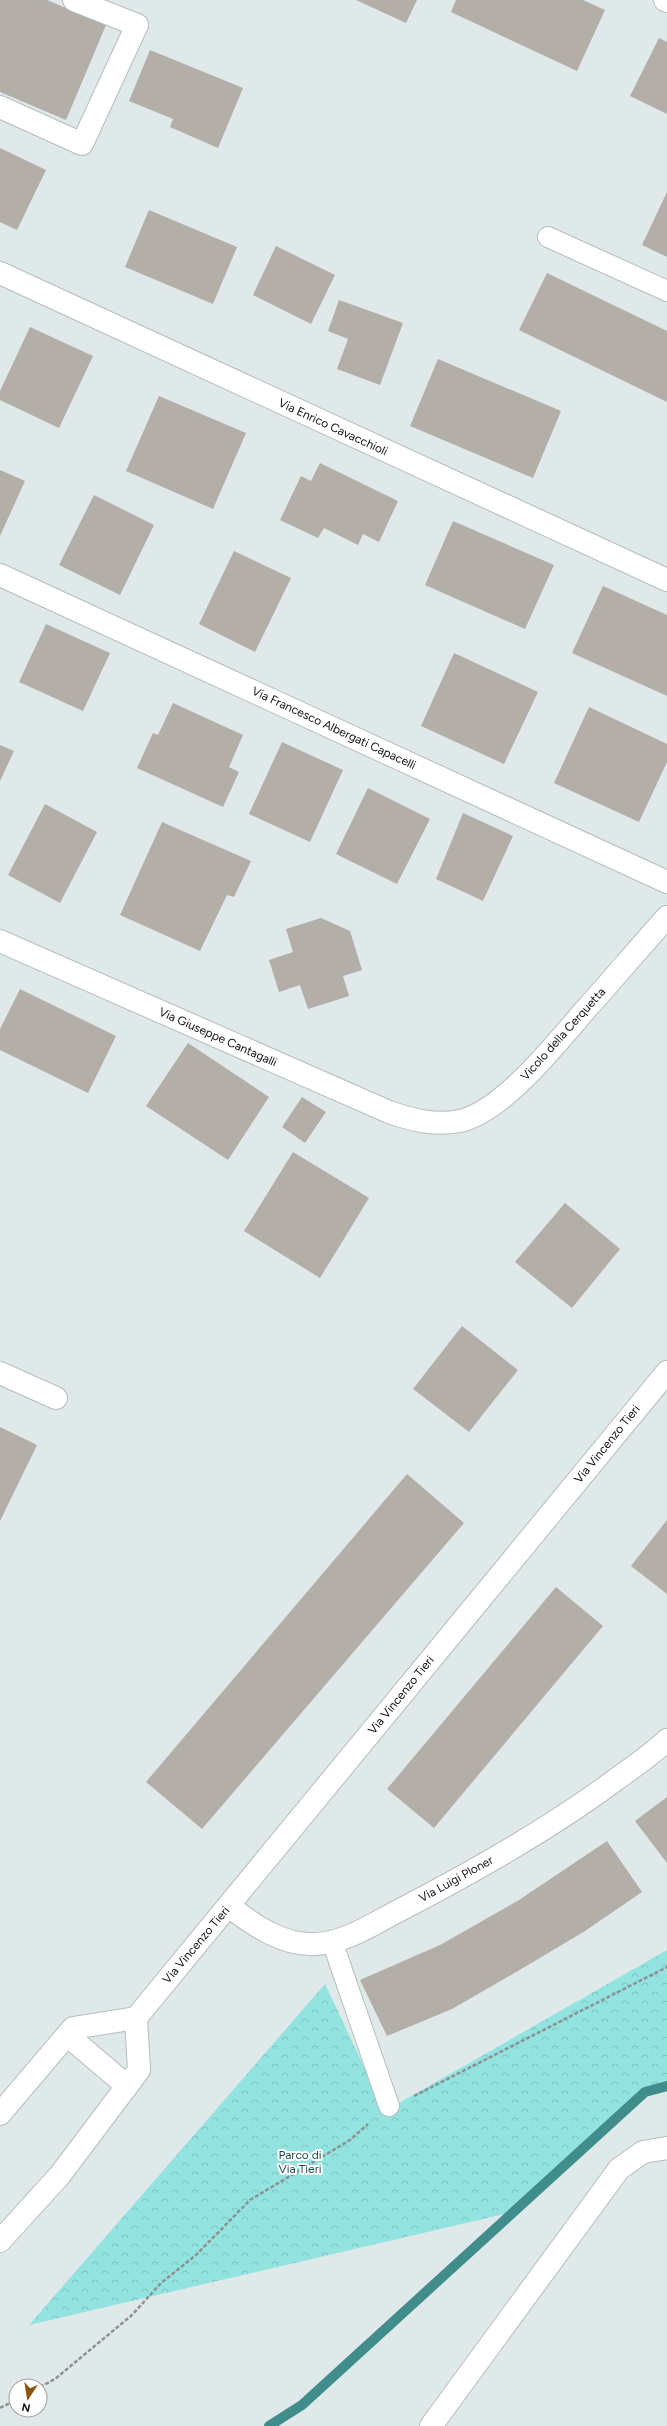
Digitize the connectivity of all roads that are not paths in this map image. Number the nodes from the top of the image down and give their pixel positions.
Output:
1 (74, 0) edge
2 (0, 107) edge
3 (548, 237) dead end
4 (0, 273) edge
5 (667, 291) edge
6 (0, 575) edge
7 (667, 580) edge
8 (667, 882) edge
9 (667, 917) edge
10 (0, 941) edge
11 (439, 1123) joint
12 (667, 1372) edge
13 (0, 1373) edge
14 (56, 1398) dead end
15 (667, 1740) edge
16 (229, 1906) junction
17 (332, 1941) junction
18 (136, 2018) junction
19 (67, 2035) junction
20 (127, 2086) junction
21 (389, 2106) road end
22 (0, 2114) edge
23 (667, 2148) edge
24 (0, 2241) edge
25 (431, 2426) edge

1 - 2 street
3 - 5 lane
4 - 7 street, Via Enrico Cavacchioli
6 - 8 street, Via Francesco Albergati Capacelli
9 - 11 street, Vicolo della Cerquetta
10 - 11 street, Via Giuseppe Cantagalli
12 - 16 street, Via Vincenzo Tieri
13 - 14 street
15 - 17 street, Via Luigi Ploner
16 - 17 street, Via Luigi Ploner
16 - 18 street, Via Vincenzo Tieri
17 - 21 lane
18 - 19 street
18 - 20 street
19 - 20 street
19 - 22 street
20 - 24 street
23 - 25 street

